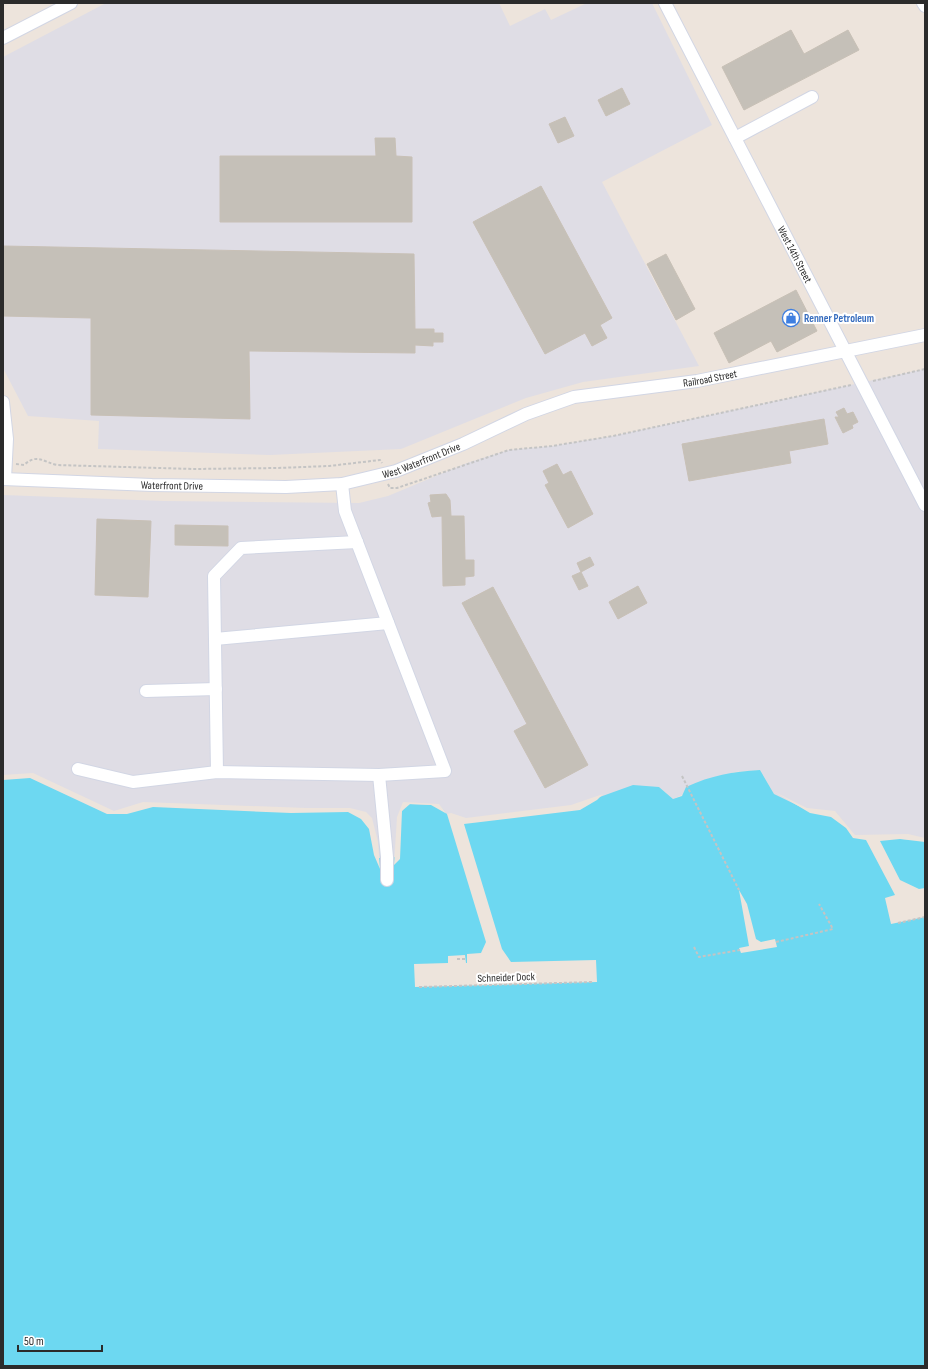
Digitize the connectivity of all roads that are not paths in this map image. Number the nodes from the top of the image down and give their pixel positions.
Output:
1 (71, 3) edge
2 (665, 3) edge
3 (923, 3) edge
4 (925, 6) edge
5 (3, 38) edge
6 (812, 97) dead end
7 (735, 138) junction
8 (925, 335) edge
9 (846, 351) junction
10 (3, 402) edge
11 (497, 427) joint
12 (4, 479) edge
13 (342, 484) junction
14 (925, 505) edge
15 (357, 542) junction
16 (388, 623) junction
17 (215, 640) junction
18 (216, 689) junction
19 (146, 691) dead end
20 (78, 769) dead end
21 (218, 772) junction
22 (379, 774) junction
23 (387, 880) dead end

1 - 5 street
2 - 7 street, West 14th Street
3 - 4 street
6 - 7 street
7 - 9 street, West 14th Street
8 - 9 street, Railroad Street
9 - 11 street, Railroad Street
9 - 14 street, West 14th Street
10 - 12 street
11 - 13 street, West Waterfront Drive
12 - 13 street, Waterfront Drive
13 - 15 street
15 - 16 street
15 - 17 street
16 - 17 street
16 - 22 street
17 - 18 street
18 - 19 street
18 - 21 street
20 - 21 street
21 - 22 street
22 - 23 street

